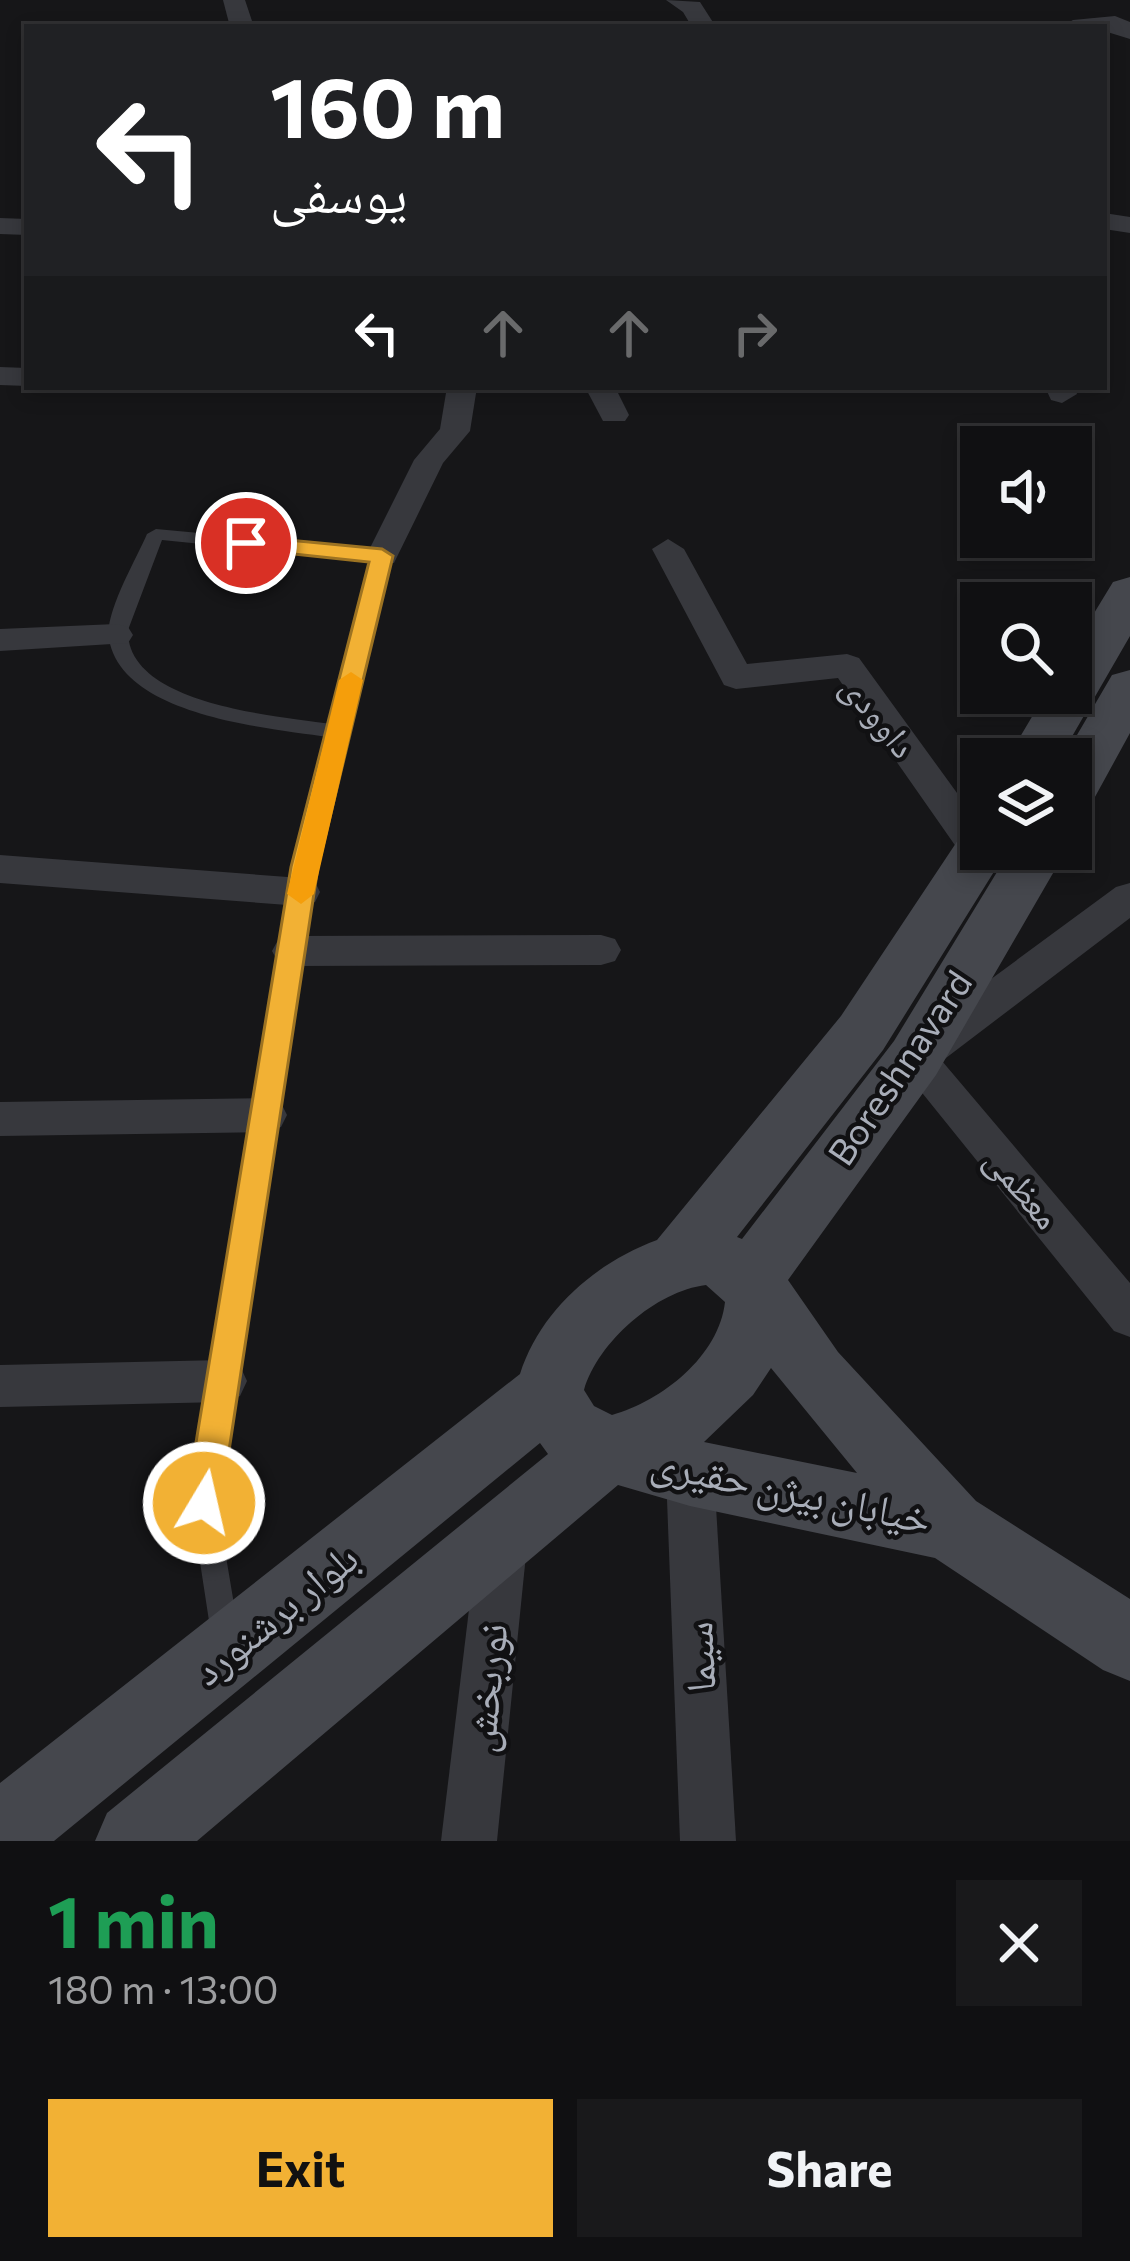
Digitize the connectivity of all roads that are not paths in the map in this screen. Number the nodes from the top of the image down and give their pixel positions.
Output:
1 (677, 0) edge
2 (702, 24) edge
3 (462, 390) edge
4 (668, 549) dead end
5 (382, 556) junction
6 (1130, 593) edge
7 (116, 635) junction
8 (0, 640) edge
9 (1130, 687) edge
10 (338, 732) junction
11 (1045, 738) edge
12 (1092, 755) edge
13 (960, 821) edge
14 (0, 869) edge
15 (967, 870) edge
16 (1027, 870) edge
17 (301, 892) junction
18 (1130, 897) edge
19 (601, 950) dead end
20 (292, 951) junction
21 (915, 1058) junction
22 (266, 1114) junction
23 (0, 1118) edge
24 (680, 1260) junction
25 (750, 1280) junction
26 (1130, 1317) edge
27 (223, 1381) junction
28 (0, 1386) edge
29 (549, 1393) junction
30 (608, 1449) junction
31 (690, 1473) junction
32 (950, 1526) junction
33 (502, 1535) junction
34 (1130, 1643) edge
35 (228, 1652) junction
36 (0, 1834) edge
37 (135, 1841) edge
38 (469, 1841) edge
39 (708, 1841) edge

1 - 2 street
3 - 5 street
4 - 13 street, داوودی
5 - 7 lane
5 - 10 lane
6 - 11 main road
7 - 8 street
7 - 10 lane
9 - 12 main road
10 - 17 lane
14 - 17 street
15 - 24 main road, Boreshnavard
16 - 21 main road, Boreshnavard
17 - 20 lane
18 - 21 street
19 - 20 street
20 - 22 lane
21 - 25 main road, Boreshnavard
21 - 26 street, معظمی
22 - 23 street
22 - 27 lane
24 - 25 main road
24 - 29 main road
25 - 30 main road
25 - 32 main road, خیابان بیژن حقیری
27 - 28 street
27 - 35 lane
29 - 30 main road
29 - 35 main road, بلوار برشنورد
30 - 31 main road, خیابان بیژن حقیری
30 - 33 main road
31 - 32 main road, خیابان بیژن حقیری
31 - 39 street, سیما
32 - 34 main road
33 - 37 main road
33 - 38 street, نوربخش
35 - 36 main road, بلوار برشنورد

